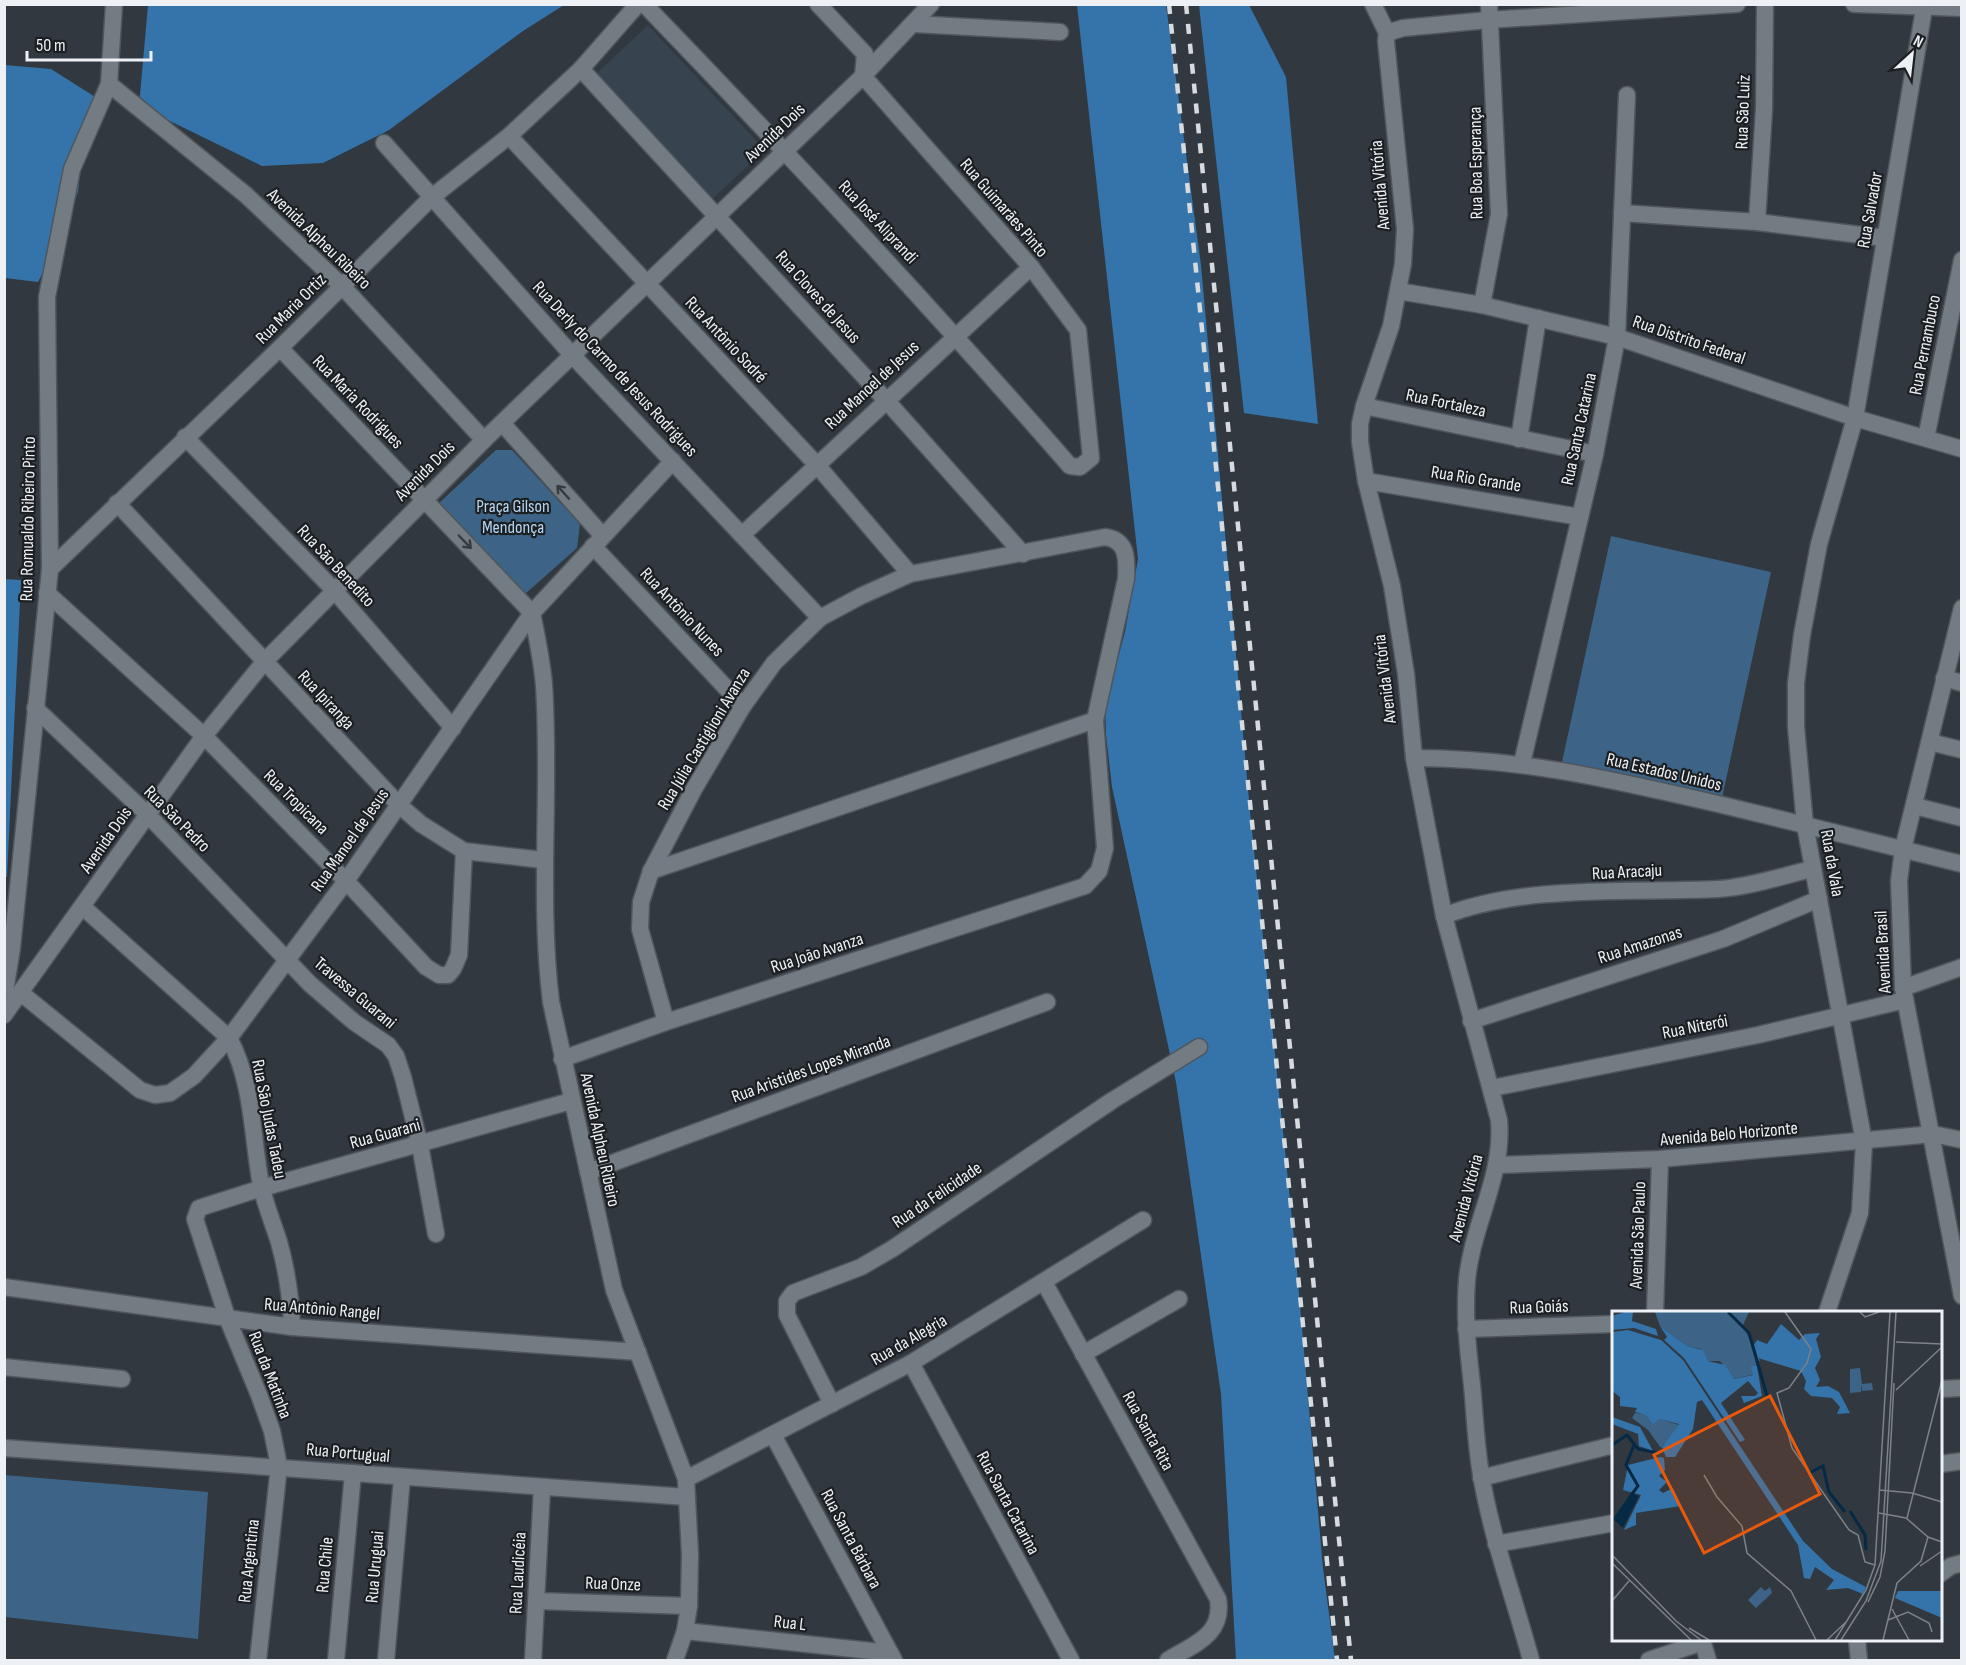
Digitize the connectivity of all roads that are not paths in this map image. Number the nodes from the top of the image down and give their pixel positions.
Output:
1 (114, 4) edge
2 (638, 4) edge
3 (644, 4) edge
4 (818, 4) edge
5 (931, 4) edge
6 (1373, 4) edge
7 (1737, 4) edge
8 (1765, 4) edge
9 (1854, 4) edge
10 (1904, 6) edge
11 (1962, 8) edge
12 (1924, 9) junction
13 (1488, 12) edge
14 (914, 24) junction
15 (1060, 32) dead end
16 (1387, 33) junction
17 (581, 69) junction
18 (863, 76) junction
19 (109, 84) junction
20 (1627, 95) dead end
21 (509, 136) junction
22 (384, 143) dead end
23 (785, 150) junction
24 (432, 197) junction
25 (1622, 213) junction
26 (717, 216) junction
27 (1757, 222) junction
28 (1885, 238) junction
29 (1962, 260) edge
30 (1031, 267) junction
31 (646, 284) junction
32 (342, 286) junction
33 (1398, 291) junction
34 (1482, 305) junction
35 (1538, 318) junction
36 (955, 334) junction
37 (1617, 337) junction
38 (280, 348) junction
39 (573, 356) junction
40 (885, 399) junction
41 (1364, 406) junction
42 (1855, 418) junction
43 (502, 423) junction
44 (185, 437) junction
45 (1926, 438) junction
46 (1519, 439) junction
47 (484, 440) junction
48 (1962, 449) edge
49 (1594, 454) junction
50 (673, 461) junction
51 (816, 464) junction
52 (1080, 467) joint
53 (1366, 481) junction
54 (424, 500) junction
55 (117, 503) junction
56 (1580, 517) junction
57 (743, 534) junction
58 (597, 541) junction
59 (1023, 554) junction
60 (50, 569) junction
61 (910, 574) junction
62 (334, 590) junction
63 (47, 593) junction
64 (1962, 608) edge
65 (532, 613) junction
66 (820, 618) junction
67 (264, 662) junction
68 (1944, 678) junction
69 (1962, 682) edge
70 (743, 706) junction
71 (35, 708) junction
72 (1095, 720) junction
73 (453, 728) junction
74 (204, 736) junction
75 (1930, 742) junction
76 (1962, 750) edge
77 (1413, 758) junction
78 (1522, 764) junction
79 (399, 805) junction
80 (1915, 806) junction
81 (147, 815) junction
82 (1962, 818) edge
83 (1805, 825) junction
84 (1903, 849) junction
85 (464, 851) junction
86 (543, 860) junction
87 (1962, 864) edge
88 (1812, 869) junction
89 (651, 871) junction
90 (346, 881) junction
91 (1819, 899) junction
92 (84, 908) junction
93 (1444, 916) junction
94 (287, 960) junction
95 (1962, 967) edge
96 (21, 993) junction
97 (1904, 994) junction
98 (4, 998) edge
99 (1047, 1002) dead end
100 (1839, 1015) junction
101 (4, 1016) edge
102 (1471, 1021) junction
103 (666, 1022) junction
104 (229, 1038) junction
105 (1199, 1047) dead end
106 (562, 1059) junction
107 (1492, 1088) junction
108 (571, 1101) junction
109 (1932, 1134) junction
110 (1962, 1140) edge
111 (1864, 1142) junction
112 (420, 1145) junction
113 (1660, 1159) junction
114 (1498, 1165) junction
115 (588, 1172) junction
116 (262, 1188) junction
117 (210, 1205) joint
118 (1143, 1220) dead end
119 (436, 1234) dead end
120 (1044, 1282) junction
121 (4, 1287) edge
122 (1962, 1296) edge
123 (1179, 1299) dead end
124 (1655, 1311) edge
125 (1827, 1311) edge
126 (228, 1320) junction
127 (1612, 1324) edge
128 (292, 1327) junction
129 (1466, 1329) junction
130 (638, 1352) junction
131 (1083, 1354) junction
132 (911, 1363) junction
133 (4, 1367) edge
134 (122, 1379) dead end
135 (1962, 1388) edge
136 (1942, 1389) edge
137 (832, 1404) junction
138 (773, 1435) junction
139 (1612, 1445) edge
140 (4, 1448) edge
141 (1962, 1461) edge
142 (1942, 1464) edge
143 (279, 1466) junction
144 (354, 1473) junction
145 (402, 1478) junction
146 (1481, 1478) junction
147 (686, 1479) junction
148 (542, 1488) junction
149 (687, 1497) junction
150 (1612, 1522) edge
151 (1496, 1544) junction
152 (1962, 1563) edge
153 (1942, 1573) edge
154 (537, 1601) junction
155 (689, 1606) junction
156 (685, 1631) junction
157 (1702, 1641) edge
158 (1857, 1641) edge
159 (892, 1657) edge
160 (258, 1660) edge
161 (336, 1660) edge
162 (386, 1660) edge
163 (533, 1660) edge
164 (675, 1660) edge
165 (1071, 1660) edge
166 (1168, 1660) edge
167 (1531, 1660) edge
168 (1649, 1660) edge
169 (1708, 1660) edge
170 (1859, 1660) edge

1 - 19 street, Rua Romualdo Ribeiro Pinto
2 - 17 street, Rua Maria Ortiz
3 - 23 street, Rua José Aliprandi
4 - 18 street
5 - 14 street, Avenida Dois
6 - 16 street
7 - 13 street
8 - 27 street, Rua São Luiz
9 - 10 street
10 - 12 street
11 - 12 street
12 - 28 street, Rua Salvador
13 - 16 street
13 - 34 street, Rua Boa Esperança
14 - 15 street
14 - 18 street, Avenida Dois
16 - 33 street, Avenida Vitória
17 - 21 street, Rua Maria Ortiz
17 - 26 street, Rua Cloves de Jesus
18 - 23 street, Avenida Dois
18 - 30 street, Rua Guimarães Pinto
19 - 32 street, Avenida Alpheu Ribeiro
19 - 60 street, Rua Romualdo Ribeiro Pinto
20 - 25 street, Rua Santa Catarina
21 - 24 street, Rua Maria Ortiz
21 - 31 street, Rua Antônio Sodré
22 - 24 street, Rua Derly do Carmo de Jesus Rodrigues
23 - 26 street, Avenida Dois
23 - 36 street, Rua José Aliprandi
24 - 32 street, Rua Maria Ortiz
24 - 39 street, Rua Derly do Carmo de Jesus Rodrigues
25 - 27 street
25 - 37 street, Rua Santa Catarina
26 - 31 street, Avenida Dois
26 - 40 street, Rua Cloves de Jesus
27 - 28 street
28 - 42 street, Rua Salvador
29 - 45 street, Rua Pernambuco
30 - 36 street, Rua Manoel de Jesus
30 - 52 street, Rua Guimarães Pinto
31 - 39 street, Avenida Dois
31 - 51 street, Rua Antônio Sodré
32 - 38 street, Rua Maria Ortiz
32 - 47 street, Avenida Alpheu Ribeiro
33 - 34 street, Rua Distrito Federal
33 - 41 street, Avenida Vitória
34 - 35 street, Rua Distrito Federal
35 - 37 street, Rua Distrito Federal
35 - 46 street
36 - 40 street, Rua Manoel de Jesus
36 - 52 street, Rua José Aliprandi
37 - 42 street, Rua Distrito Federal
37 - 49 street, Rua Santa Catarina
38 - 44 street, Rua Maria Ortiz
38 - 54 street, Rua Maria Rodrigues
39 - 43 street, Avenida Dois
39 - 50 street, Rua Derly do Carmo de Jesus Rodrigues
40 - 51 street, Rua Manoel de Jesus
40 - 59 street, Rua Cloves de Jesus
41 - 46 street, Rua Fortaleza
41 - 53 street, Avenida Vitória
42 - 45 street, Rua Distrito Federal
42 - 83 street, Rua da Vala
43 - 47 street, Avenida Dois
58 -> 43 street
44 - 55 street, Rua Maria Ortiz
44 - 62 street, Rua São Benedito
45 - 48 street, Rua Distrito Federal
46 - 49 street, Rua Fortaleza
47 - 54 street, Avenida Dois
49 - 56 street, Rua Santa Catarina
50 - 57 street, Rua Derly do Carmo de Jesus Rodrigues
50 - 58 street, Rua Manoel de Jesus
51 - 57 street, Rua Manoel de Jesus
51 - 61 street, Rua Antônio Sodré
53 - 56 street, Rua Rio Grande
53 - 77 street, Avenida Vitória
54 - 62 street, Avenida Dois
54 -> 65 street, Rua Maria Rodrigues
55 - 60 street, Rua Maria Ortiz
55 - 67 street, Rua Ipiranga
56 - 78 street, Rua Santa Catarina
57 - 66 street, Rua Derly do Carmo de Jesus Rodrigues
58 - 65 street, Rua Manoel de Jesus
58 - 70 street, Rua Antônio Nunes
59 - 61 street, Rua Júlia Castiglioni Avanza
59 - 72 street, Rua Júlia Castiglioni Avanza
60 - 63 street, Rua Romualdo Ribeiro Pinto
61 - 66 street, Rua Júlia Castiglioni Avanza
62 - 67 street, Avenida Dois
62 - 73 street, Rua São Benedito
63 - 71 street, Rua Romualdo Ribeiro Pinto
63 - 74 street, Rua Tropicana
64 - 68 street, Avenida Brasil
65 - 73 street, Rua Manoel de Jesus
65 - 86 street, Avenida Alpheu Ribeiro
66 - 70 street, Rua Júlia Castiglioni Avanza
67 - 74 street, Avenida Dois
67 - 79 street, Rua Ipiranga
68 - 69 street
68 - 75 street, Avenida Brasil
70 - 89 street, Rua Júlia Castiglioni Avanza
71 - 81 street, Rua São Pedro
71 - 98 street, Rua Romualdo Ribeiro Pinto
72 - 89 street
72 - 103 street, Rua João Avanza
73 - 79 street, Rua Manoel de Jesus
74 - 81 street, Avenida Dois
74 - 90 street, Rua Tropicana
75 - 76 street
75 - 80 street, Avenida Brasil
77 - 78 street, Rua Estados Unidos
77 - 93 street, Avenida Vitória
78 - 83 street, Rua Estados Unidos
79 - 85 street, Rua Ipiranga
79 - 90 street, Rua Manoel de Jesus
80 - 82 street
80 - 84 street, Avenida Brasil
81 - 92 street, Avenida Dois
81 - 94 street, Rua São Pedro
83 - 84 street, Rua Estados Unidos
83 - 88 street, Rua da Vala
84 - 87 street, Rua Estados Unidos
84 - 97 street, Avenida Brasil
85 - 86 street, Rua Ipiranga
85 - 90 street, Rua Tropicana
86 - 106 street, Avenida Alpheu Ribeiro
88 - 91 street, Rua da Vala
88 - 93 street, Rua Aracaju
89 - 103 street, Rua Júlia Castiglioni Avanza
90 - 94 street, Rua Manoel de Jesus
91 - 100 street, Rua da Vala
91 - 102 street, Rua Amazonas
92 - 96 street, Avenida Dois
92 - 104 street, Rua São Judas Tadeu
93 - 102 street, Avenida Vitória
94 - 104 street, Rua Manoel de Jesus
94 - 112 street, Travessa Guarani
95 - 97 street, Rua Niterói
96 - 101 street, Avenida Dois
96 - 104 street, Rua Manoel de Jesus
97 - 100 street, Rua Niterói
97 - 109 street, Avenida Brasil
99 - 115 street, Rua Aristides Lopes Miranda
100 - 107 street, Rua Niterói
100 - 111 street, Rua da Vala
102 - 107 street, Avenida Vitória
103 - 106 street, Rua João Avanza
104 - 116 street, Rua São Judas Tadeu
105 - 137 street, Rua da Felicidade
106 - 108 street, Avenida Alpheu Ribeiro
107 - 114 street, Avenida Vitória
108 - 112 street, Rua Guarani
108 - 115 street, Avenida Alpheu Ribeiro
109 - 110 street, Avenida Belo Horizonte
109 - 111 street, Avenida Belo Horizonte
109 - 122 street, Avenida Brasil
111 - 113 street, Avenida Belo Horizonte
111 - 125 street, Rua da Vala
112 - 116 street, Rua Guarani
112 - 119 street, Travessa Guarani
113 - 114 street, Avenida Belo Horizonte
113 - 124 street, Avenida São Paulo
114 - 129 street, Avenida Vitória
115 - 130 street, Avenida Alpheu Ribeiro
116 - 117 street, Rua Guarani
116 - 128 street, Rua São Judas Tadeu
117 - 126 street, Rua da Matinha
118 - 120 street, Rua da Alegria
120 - 131 street, Rua Santa Rita
120 - 132 street, Rua da Alegria
121 - 126 street, Rua Antônio Rangel
123 - 131 street
126 - 128 street, Rua Antônio Rangel
126 - 143 street, Rua da Matinha
127 - 129 street, Rua Goiás
128 - 130 street, Rua Antônio Rangel
129 - 146 street, Avenida Vitória
130 - 147 street, Avenida Alpheu Ribeiro
131 - 166 street, Rua Santa Rita
132 - 137 street, Rua da Alegria
132 - 165 street, Rua Santa Catarina
133 - 134 street
135 - 136 street
137 - 138 street, Rua da Alegria
138 - 147 street, Rua da Alegria
138 - 159 street, Rua Santa Bárbara
139 - 146 street
140 - 143 street, Rua Portugual
141 - 142 street
143 - 144 street, Rua Portugual
143 - 160 street, Rua Argentina
144 - 145 street, Rua Portugual
144 - 161 street, Rua Chile
145 - 148 street, Rua Portugual
145 - 162 street, Rua Uruguai
146 - 151 street, Avenida Vitória
147 - 149 street, Avenida Alpheu Ribeiro
148 - 149 street, Rua Portugual
148 - 154 street, Rua Laudicéia
149 - 155 street, Avenida Alpheu Ribeiro
150 - 151 street
151 - 167 street, Avenida Vitória
152 - 153 street
154 - 155 street, Rua Onze
154 - 163 street, Rua Laudicéia
155 - 156 street, Avenida Alpheu Ribeiro
156 - 159 street, Rua L
156 - 164 street, Avenida Alpheu Ribeiro
157 - 168 street
157 - 169 street
158 - 170 street

